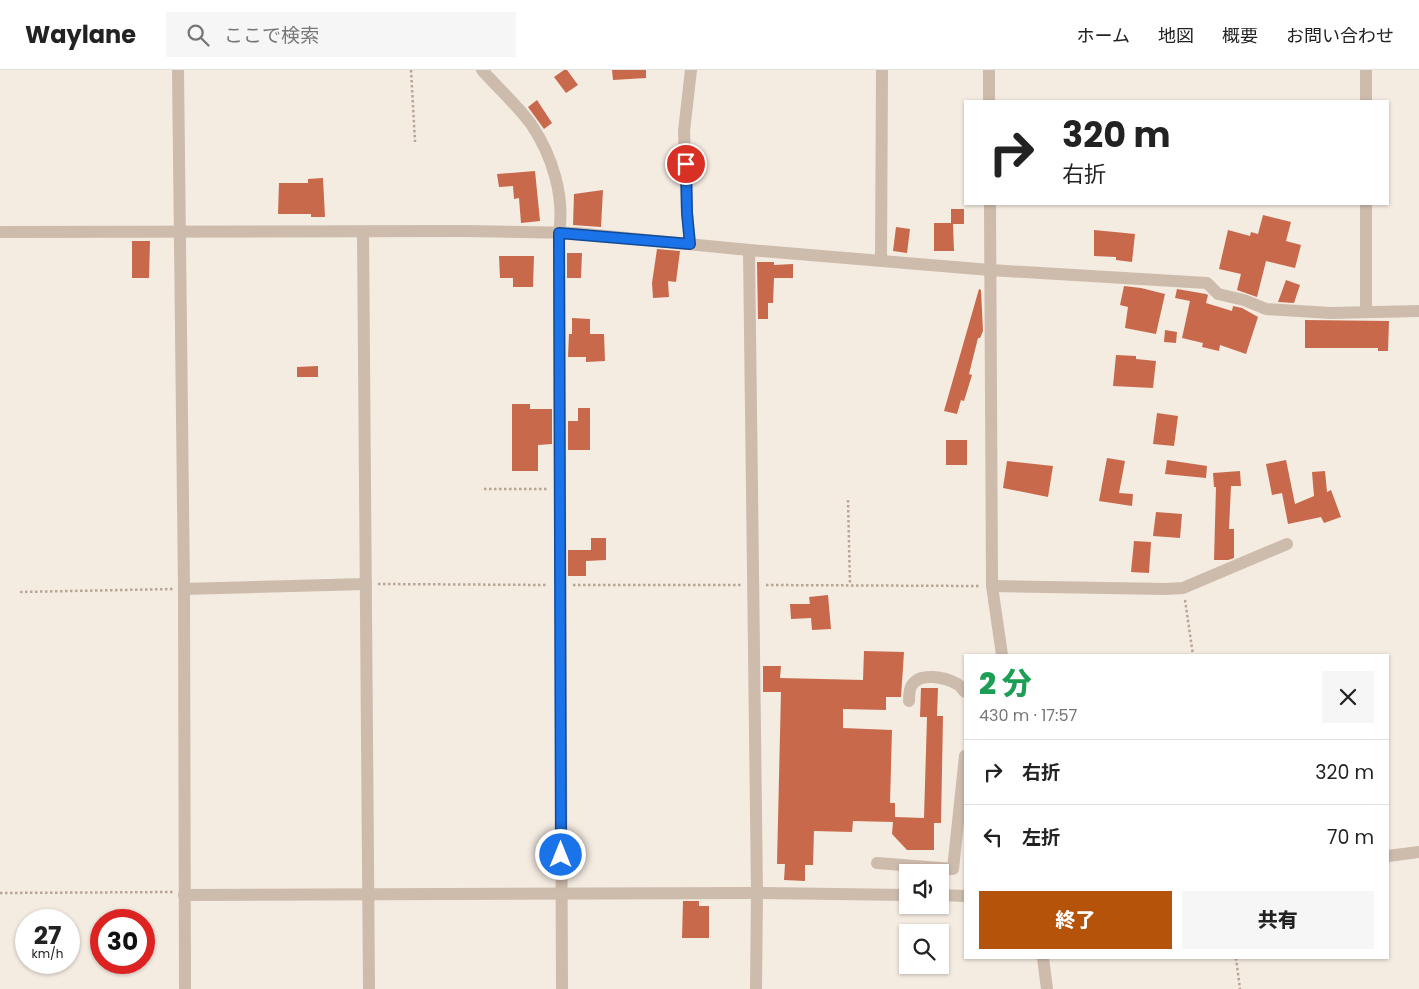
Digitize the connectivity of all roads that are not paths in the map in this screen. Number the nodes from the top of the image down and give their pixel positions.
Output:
1 (178, 70) edge
2 (482, 70) edge
3 (691, 70) edge
4 (882, 70) edge
5 (989, 70) edge
6 (1366, 70) edge
7 (990, 100) edge
8 (1366, 100) edge
9 (990, 205) edge
10 (1366, 205) edge
11 (179, 231) junction
12 (0, 232) edge
13 (363, 232) junction
14 (559, 233) junction
15 (690, 244) junction
16 (749, 250) junction
17 (881, 260) junction
18 (990, 270) junction
19 (1419, 311) edge
20 (1366, 312) junction
21 (1287, 544) dead end
22 (366, 584) junction
23 (992, 586) junction
24 (184, 589) junction
25 (1002, 654) edge
26 (964, 691) edge
27 (909, 701) dead end
28 (964, 765) edge
29 (1419, 852) edge
30 (1389, 856) edge
31 (878, 863) dead end
32 (184, 893) junction
33 (757, 893) junction
34 (561, 894) junction
35 (368, 895) junction
36 (899, 895) edge
37 (949, 896) edge
38 (964, 896) edge
39 (1043, 959) edge
40 (185, 989) edge
41 (369, 989) edge
42 (562, 989) edge
43 (756, 989) edge
44 (1047, 989) edge

1 - 11 street
2 - 14 street
3 - 15 street
4 - 17 street
5 - 7 street
6 - 8 street
9 - 18 street
10 - 20 street
11 - 12 street
11 - 13 street
11 - 24 street
13 - 14 street
13 - 22 street
14 - 15 street
14 - 34 street
15 - 16 street
16 - 17 street
16 - 33 street
17 - 18 street
18 - 20 street
18 - 23 street
19 - 20 street
21 - 23 street
22 - 24 street
22 - 35 street
23 - 25 street
24 - 32 street
26 - 27 street
28 - 31 street
29 - 30 street
32 - 35 street
32 - 40 street
33 - 34 street
33 - 36 street
33 - 43 street
34 - 35 street
34 - 42 street
35 - 41 street
37 - 38 street
39 - 44 street

